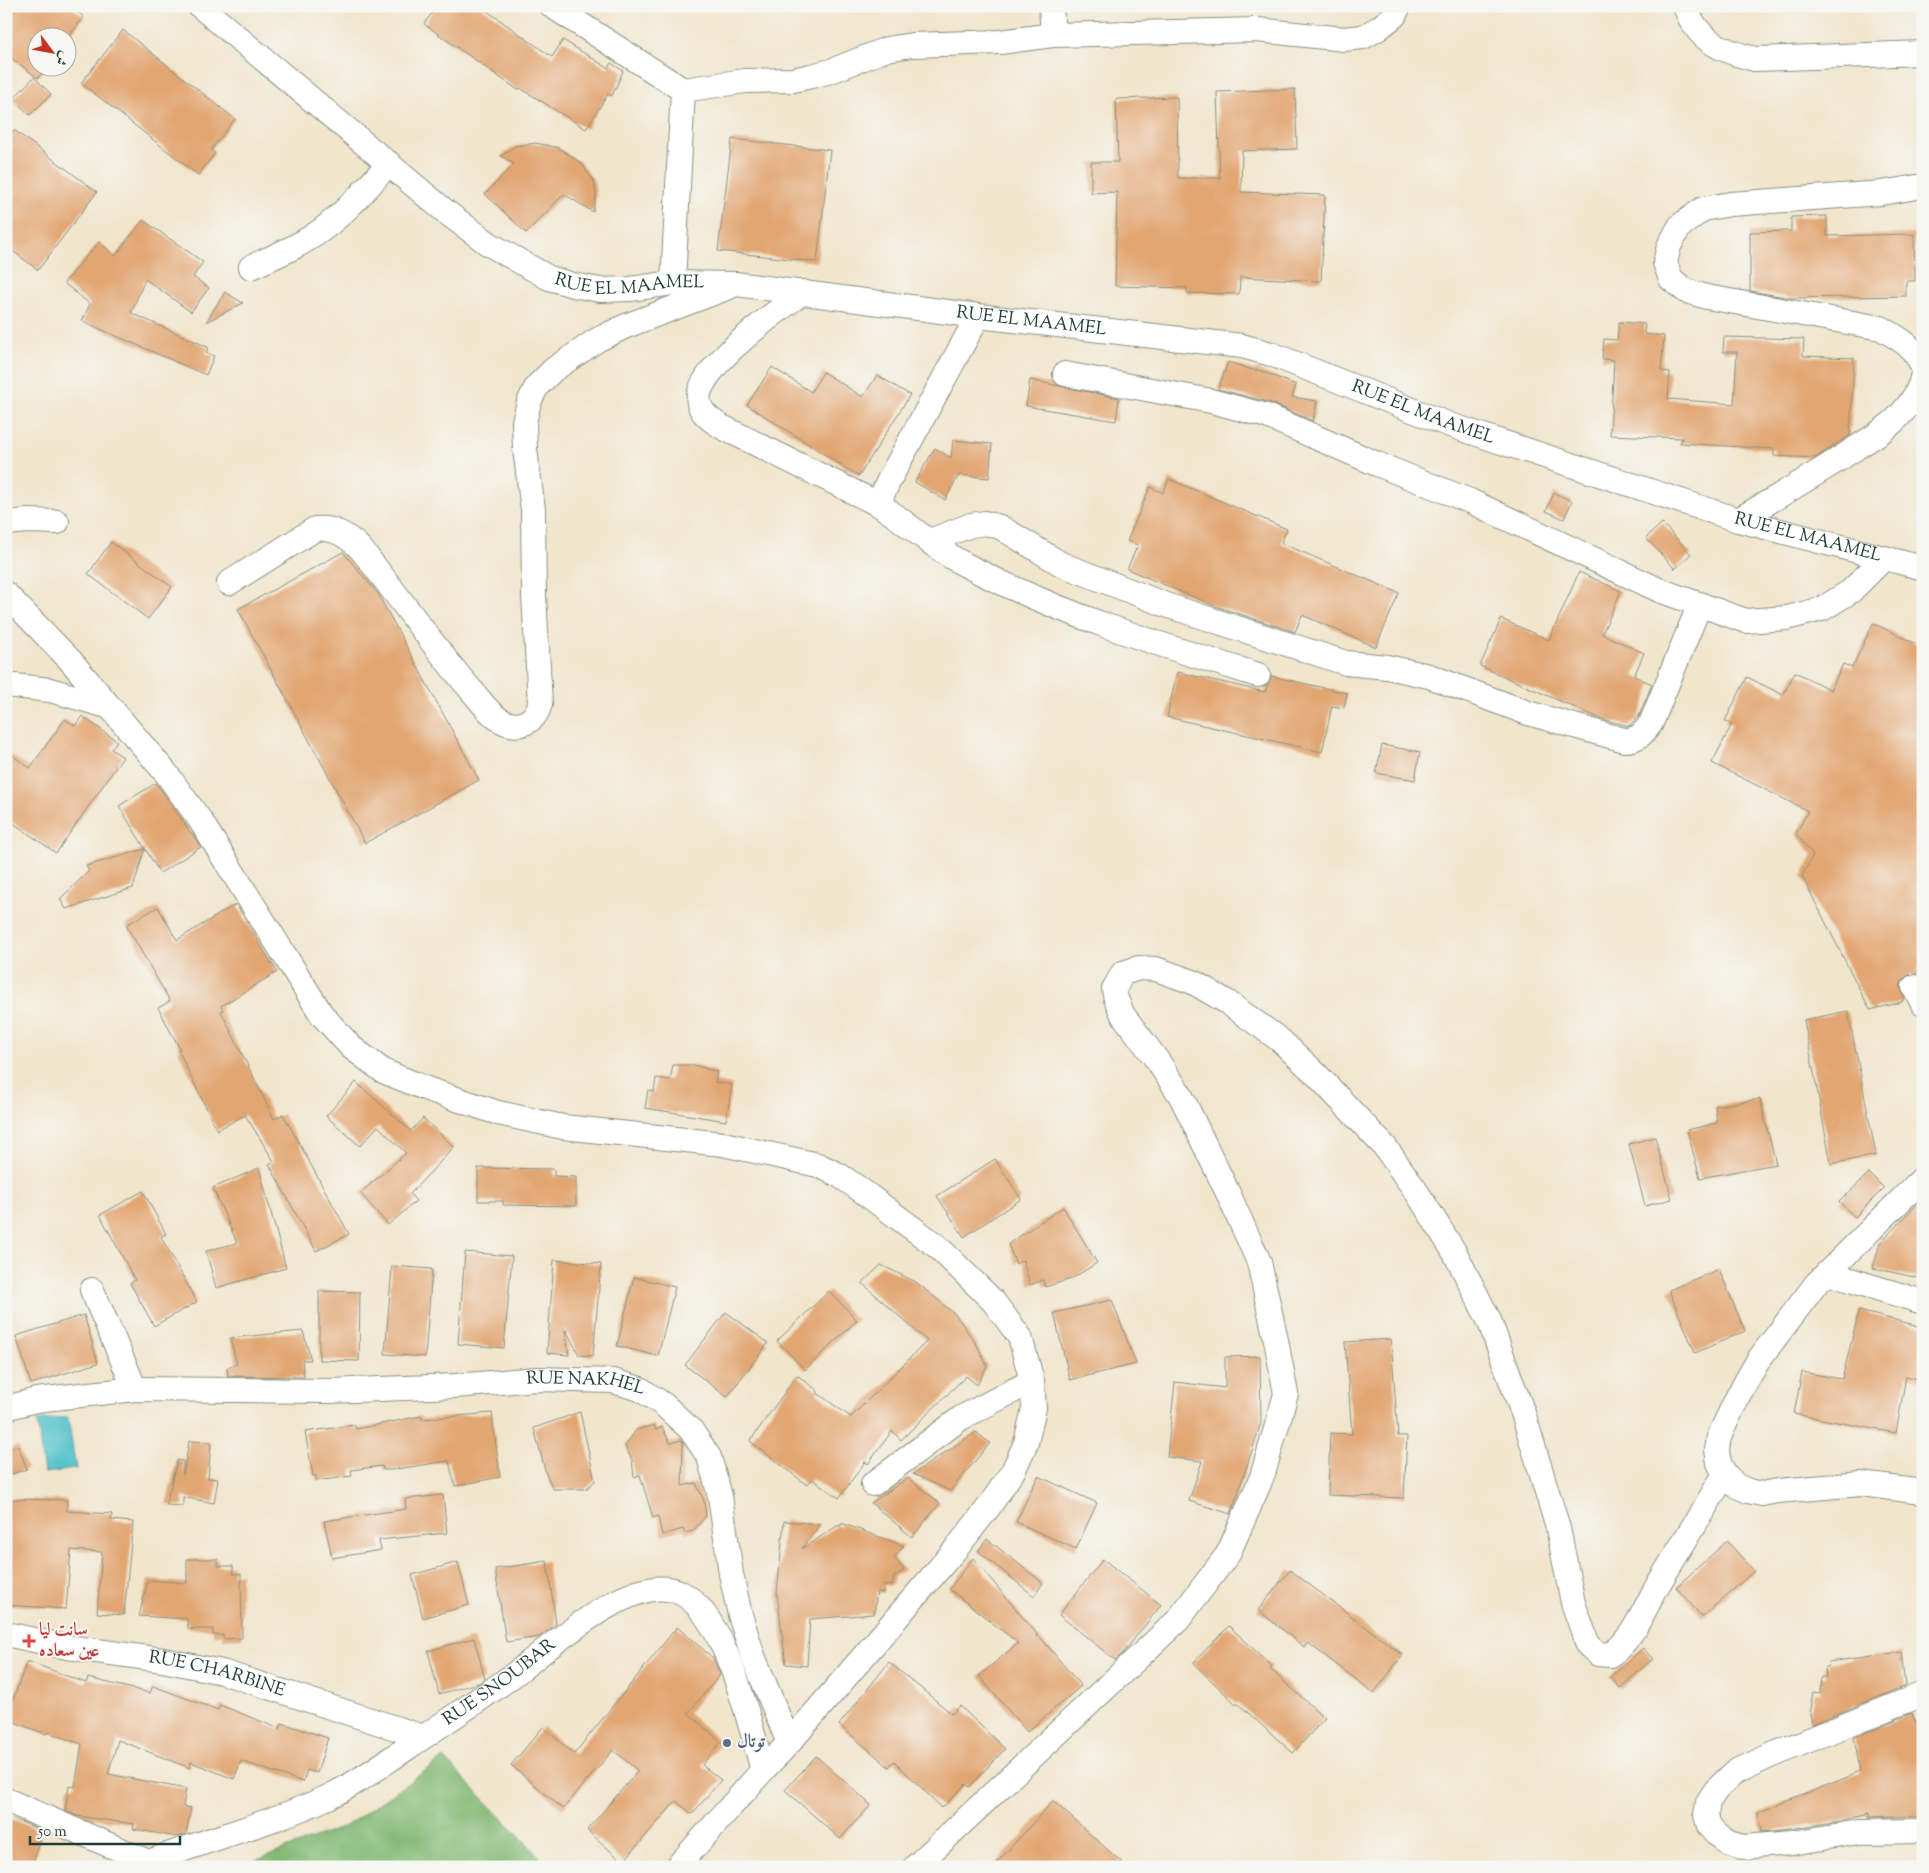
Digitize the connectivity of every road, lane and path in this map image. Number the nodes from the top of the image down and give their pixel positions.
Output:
1 (200, 6) edge
2 (552, 6) edge
3 (1051, 6) edge
4 (1399, 6) edge
5 (1685, 6) edge
6 (1053, 35) junction
7 (1923, 53) edge
8 (683, 90) junction
9 (389, 164) junction
10 (1923, 186) edge
11 (251, 267) dead end
12 (672, 283) junction
13 (736, 284) junction
14 (803, 292) junction
15 (978, 316) junction
16 (1923, 367) edge
17 (1923, 373) edge
18 (1064, 374) dead end
19 (878, 504) junction
20 (1738, 520) junction
21 (57, 522) dead end
22 (6, 523) edge
23 (930, 541) junction
24 (1884, 558) junction
25 (1923, 568) edge
26 (229, 583) dead end
27 (6, 594) edge
28 (1700, 604) junction
29 (1258, 675) dead end
30 (6, 685) edge
31 (108, 706) junction
32 (1923, 1178) edge
33 (1827, 1273) junction
34 (92, 1290) dead end
35 (1923, 1302) edge
36 (1032, 1381) junction
37 (135, 1389) junction
38 (6, 1408) edge
39 (1725, 1474) junction
40 (873, 1484) dead end
41 (1923, 1492) edge
42 (6, 1634) edge
43 (1923, 1694) edge
44 (423, 1737) junction
45 (789, 1743) junction
46 (763, 1770) junction
47 (6, 1800) edge
48 (1923, 1831) edge
49 (143, 1864) edge
50 (677, 1867) edge
51 (915, 1867) edge

1 - 9 street, RUE EL MAAMEL
2 - 8 street
3 - 6 street
4 - 6 street
5 - 7 street
6 - 8 street
8 - 12 street
9 - 11 street
9 - 12 street, RUE EL MAAMEL
10 - 16 street
12 - 13 street, RUE EL MAAMEL
13 - 14 street, RUE EL MAAMEL
13 - 26 street
14 - 15 street, RUE EL MAAMEL
14 - 19 street
15 - 19 street
15 - 20 street, RUE EL MAAMEL
17 - 20 street
18 - 28 street
19 - 23 street
20 - 24 street, RUE EL MAAMEL
21 - 22 street
23 - 28 street
23 - 29 street
24 - 25 street, RUE EL MAAMEL
24 - 28 street
27 - 31 street
30 - 31 street
31 - 36 street
32 - 33 street
33 - 35 street
33 - 39 street
34 - 37 street
36 - 40 street
36 - 45 street
37 - 38 street, RUE NAKHEL
37 - 45 street, RUE NAKHEL
39 - 41 street
39 - 51 street
42 - 44 street, RUE CHARBINE
43 - 48 street
44 - 46 street, RUE SNOUBAR
44 - 49 street, RUE SNOUBAR
45 - 46 street
46 - 50 street
47 - 49 street

